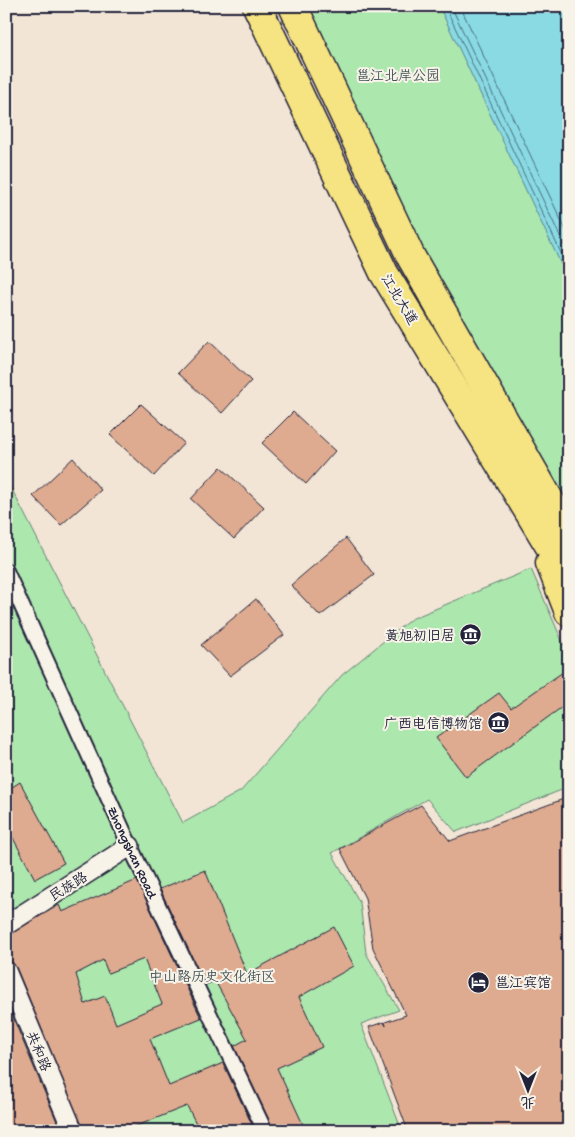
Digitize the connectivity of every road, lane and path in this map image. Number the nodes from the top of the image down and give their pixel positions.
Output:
1 (257, 6) edge
2 (293, 6) edge
3 (553, 518) edge
4 (569, 534) edge
5 (6, 571) edge
6 (569, 578) edge
7 (569, 612) edge
8 (130, 846) junction
9 (6, 925) edge
10 (6, 971) edge
11 (73, 1131) edge
12 (265, 1131) edge

1 - 3 main road, 江北大道
2 - 3 main road, 江北大道
3 - 4 main road, 江北大道
3 - 6 main road, 江北大道
3 - 7 main road
5 - 8 street, Zhongshan Road
8 - 9 street, 民族路
8 - 12 street, Zhongshan Road
10 - 11 street, 共和路

